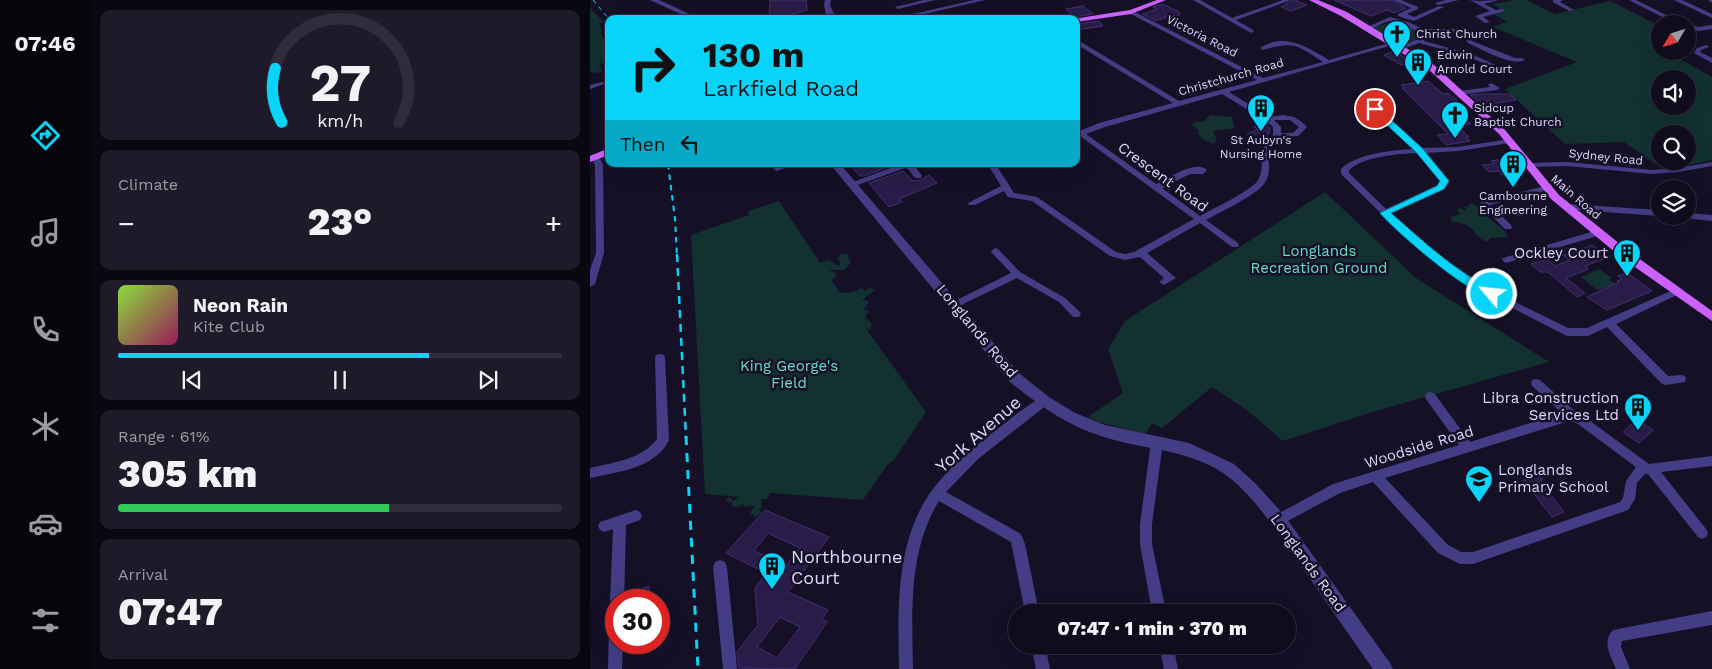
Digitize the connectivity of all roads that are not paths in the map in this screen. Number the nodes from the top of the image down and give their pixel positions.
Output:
1 (653, 0) edge
2 (828, 0) edge
3 (932, 0) edge
4 (982, 0) edge
5 (1163, 0) edge
6 (1196, 0) edge
7 (1288, 0) edge
8 (1312, 0) edge
9 (1396, 0) edge
10 (1456, 0) edge
11 (1496, 0) edge
12 (1556, 0) edge
13 (1632, 0) edge
14 (1677, 0) edge
15 (924, 2) junction
16 (1476, 2) edge
17 (898, 7) dead end
18 (1712, 8) edge
19 (1571, 10) dead end
20 (1699, 10) junction
21 (931, 11) junction
22 (1502, 11) dead end
23 (1132, 12) junction
24 (1495, 12) junction
25 (1402, 14) junction
26 (689, 15) edge
27 (830, 15) edge
28 (912, 15) edge
29 (1663, 15) edge
30 (1712, 16) edge
31 (1080, 19) edge
32 (1390, 19) junction
33 (1232, 20) junction
34 (1486, 22) dead end
35 (1712, 27) edge
36 (1368, 28) junction
37 (1696, 28) edge
38 (1251, 31) dead end
39 (1422, 31) junction
40 (1419, 42) junction
41 (1080, 43) edge
42 (1397, 46) junction
43 (1706, 47) dead end
44 (1263, 48) dead end
45 (1697, 53) joint
46 (1522, 60) dead end
47 (1712, 61) edge
48 (1328, 62) junction
49 (1506, 71) dead end
50 (1262, 80) junction
51 (604, 83) dead end
52 (1491, 85) dead end
53 (590, 87) edge
54 (1224, 92) junction
55 (1459, 92) junction
56 (1179, 104) junction
57 (1369, 104) dead end
58 (1269, 119) junction
59 (1080, 131) edge
60 (1080, 133) edge
61 (1277, 135) junction
62 (1510, 141) junction
63 (1419, 150) junction
64 (605, 153) edge
65 (592, 158) edge
66 (1712, 164) edge
67 (1528, 165) junction
68 (784, 167) edge
69 (838, 167) edge
70 (899, 167) edge
71 (911, 167) edge
72 (994, 167) edge
73 (778, 169) dead end
74 (1188, 171) dead end
75 (918, 176) dead end
76 (852, 184) junction
77 (1005, 187) junction
78 (594, 188) edge
79 (1155, 188) junction
80 (1546, 188) junction
81 (972, 203) dead end
82 (1566, 207) junction
83 (1651, 212) edge
84 (1384, 213) junction
85 (1696, 217) edge
86 (1712, 218) edge
87 (1199, 220) junction
88 (1508, 227) dead end
89 (1598, 233) junction
90 (1235, 244) dead end
91 (995, 251) dead end
92 (1141, 253) junction
93 (1506, 260) dead end
94 (1017, 274) junction
95 (1164, 282) dead end
96 (590, 284) edge
97 (1676, 292) junction
98 (954, 305) junction
99 (1076, 314) dead end
100 (1712, 317) edge
101 (1609, 323) junction
102 (660, 358) dead end
103 (1681, 379) dead end
104 (1536, 383) dead end
105 (1430, 396) dead end
106 (1044, 401) junction
107 (1574, 418) junction
108 (1157, 442) junction
109 (1467, 447) junction
110 (1712, 461) edge
111 (1648, 469) junction
112 (590, 473) edge
113 (1375, 476) junction
114 (937, 493) junction
115 (636, 516) dead end
116 (1278, 520) junction
117 (620, 521) junction
118 (604, 526) dead end
119 (1702, 533) dead end
120 (720, 567) dead end
121 (617, 589) edge
122 (1030, 604) edge
123 (1157, 604) edge
124 (1712, 618) edge
125 (615, 654) edge
126 (1040, 654) edge
127 (1168, 654) edge
128 (615, 669) edge
129 (730, 669) edge
130 (906, 669) edge
131 (1043, 669) edge
132 (1171, 669) edge
133 (1384, 669) edge
134 (1622, 669) edge

1 - 26 street
2 - 27 street
3 - 15 street
4 - 21 street
5 - 23 main road
6 - 33 street
7 - 33 street
8 - 36 main road, Main Road
9 - 25 street
10 - 25 street
11 - 16 street
12 - 19 street
13 - 29 street
14 - 20 street
15 - 17 street
15 - 21 street
16 - 24 street
18 - 20 street
20 - 30 street
21 - 28 street
22 - 24 street
23 - 31 main road
23 - 50 street, Victoria Road
24 - 34 street
25 - 32 street
32 - 36 street
32 - 39 street
33 - 38 street
35 - 37 street
36 - 42 main road, Main Road
39 - 40 street
39 - 46 street
40 - 42 street, Christchurch Road
40 - 49 street
41 - 56 street
42 - 48 street, Christchurch Road
42 - 55 main road, Main Road
43 - 45 street
44 - 48 street
45 - 47 street
48 - 50 street, Christchurch Road
50 - 54 street, Christchurch Road
51 - 53 street
52 - 55 street
54 - 56 street, Christchurch Road
54 - 58 street
55 - 62 main road, Main Road
56 - 59 street, Christchurch Road
57 - 63 street
58 - 61 street
58 - 61 street
60 - 79 street, Crescent Road
61 - 87 street
62 - 63 street
62 - 67 main road, Main Road
63 - 84 street
63 - 84 street
64 - 65 main road
65 - 78 street
66 - 67 street, Sydney Road
67 - 80 main road, Main Road
68 - 73 street
69 - 76 street, Longlands Road
70 - 76 street
71 - 75 street
72 - 77 street
74 - 79 street
76 - 98 street, Longlands Road
77 - 81 street
77 - 92 street
78 - 96 street
79 - 87 street, Crescent Road
80 - 82 main road, Main Road
80 - 88 street
82 - 83 street
82 - 89 main road, Main Road
84 - 101 street
85 - 86 street
87 - 90 street, Crescent Road
87 - 92 street
89 - 93 street
89 - 97 main road, Main Road
91 - 94 street
92 - 95 street
94 - 98 street
94 - 99 street
97 - 100 main road, Main Road
97 - 101 street
98 - 106 street, Longlands Road
101 - 103 street
102 - 112 street
104 - 107 street
105 - 109 street
106 - 108 street, Longlands Road
106 - 114 street, York Avenue
107 - 109 street, Woodside Road
107 - 111 street
108 - 116 street, Longlands Road
108 - 123 street
109 - 113 street, Woodside Road
110 - 111 street
111 - 113 street
111 - 119 street
113 - 116 street, Woodside Road
114 - 122 street
114 - 130 street, York Avenue
115 - 117 street
116 - 133 street, Longlands Road
117 - 118 street
117 - 121 street
120 - 129 street
124 - 134 street
125 - 128 street
126 - 131 street
127 - 132 street

